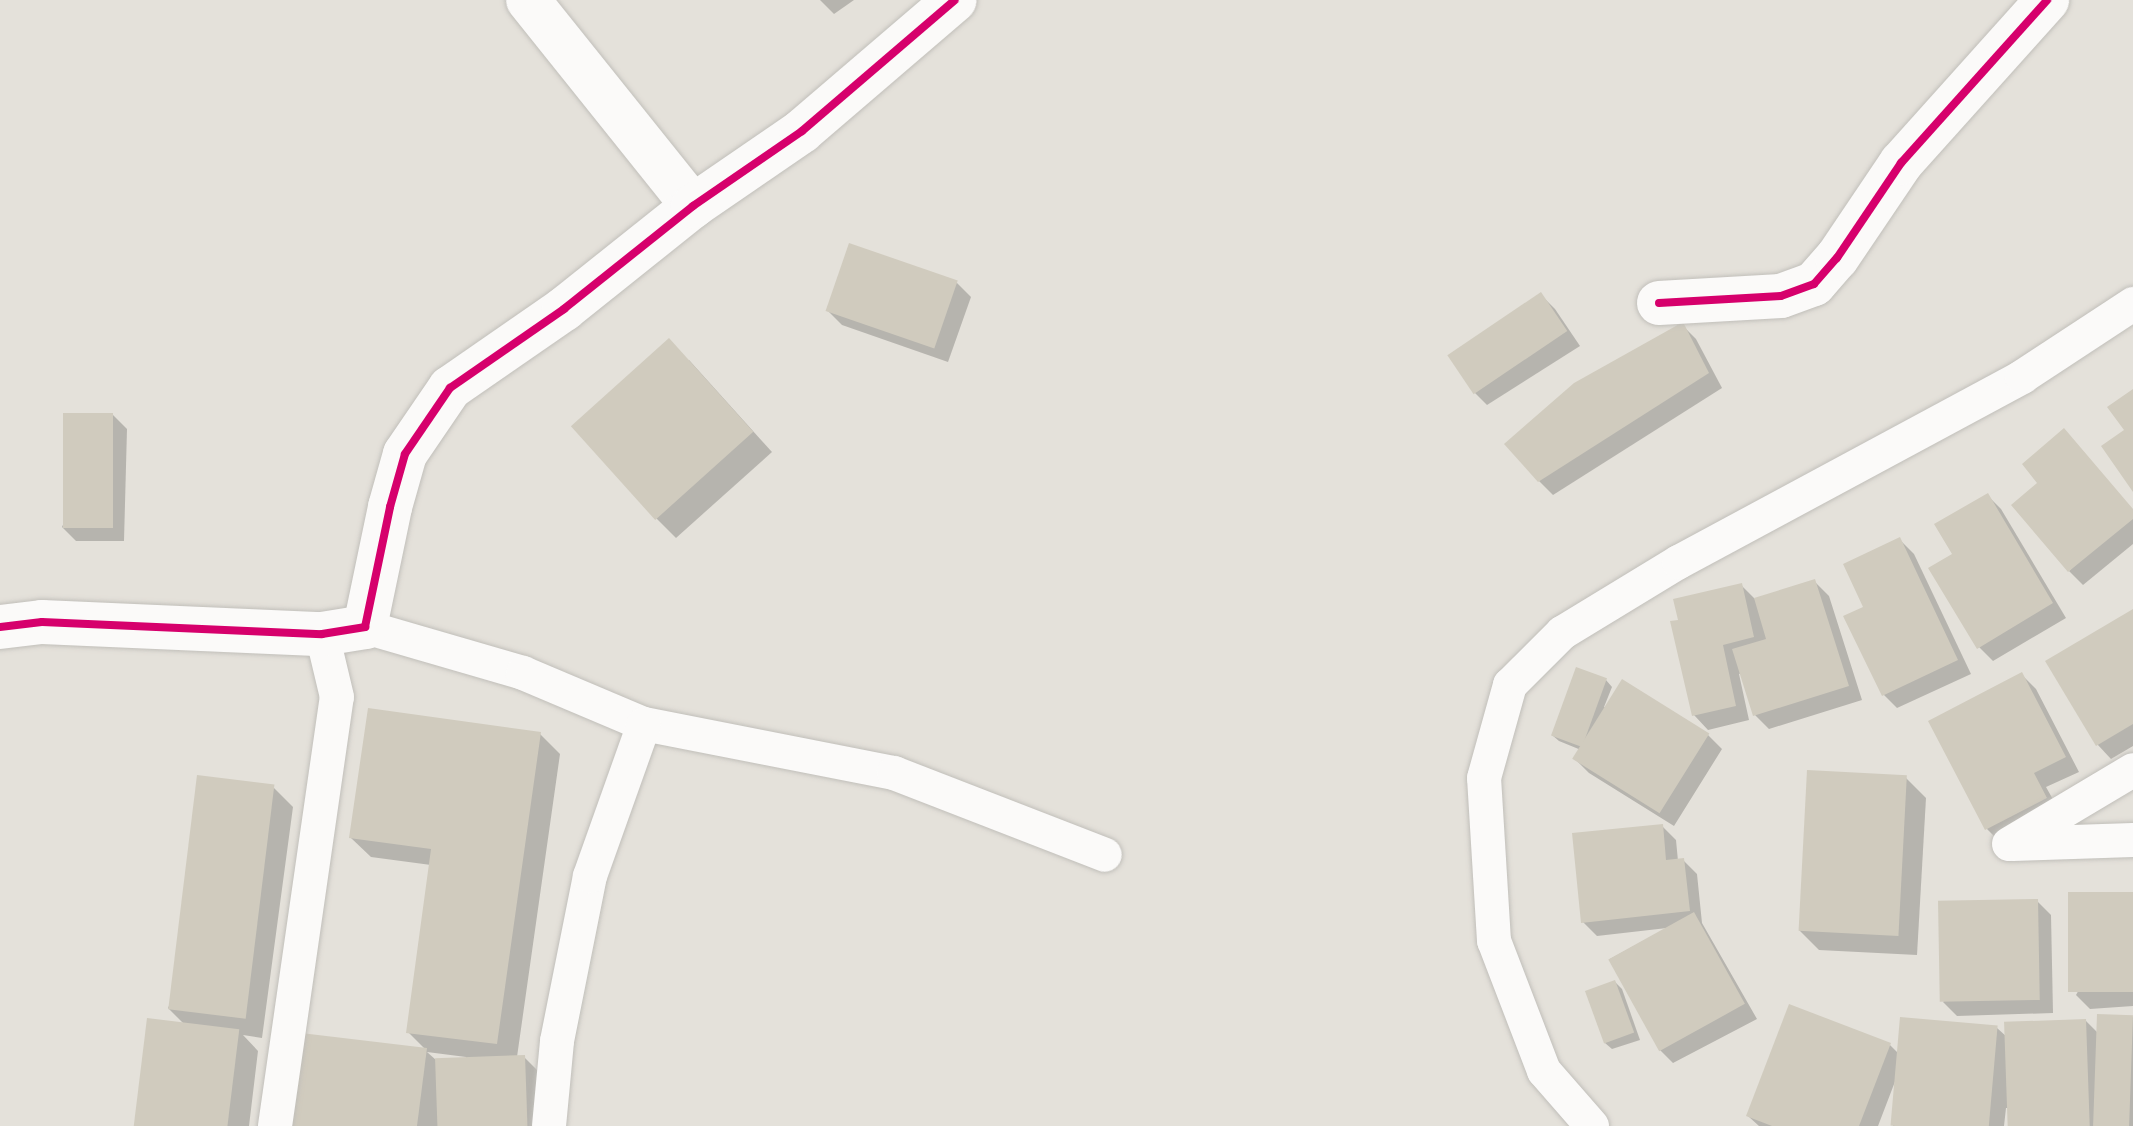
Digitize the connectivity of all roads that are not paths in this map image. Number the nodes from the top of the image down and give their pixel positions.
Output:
1 (528, 0) edge
2 (955, 0) edge
3 (2047, 0) edge
4 (693, 206) junction
5 (1659, 303) dead end
6 (2133, 304) edge
7 (0, 627) edge
8 (365, 627) junction
9 (322, 634) junction
10 (644, 724) junction
11 (2133, 770) edge
12 (2133, 840) edge
13 (1105, 855) dead end
14 (275, 1126) edge
15 (549, 1126) edge
16 (1592, 1126) edge

1 - 4 street
2 - 4 street
3 - 5 street
4 - 8 street
6 - 16 lane
7 - 9 street
8 - 9 street
8 - 10 lane
9 - 14 lane
10 - 13 lane
10 - 15 lane
11 - 12 lane

